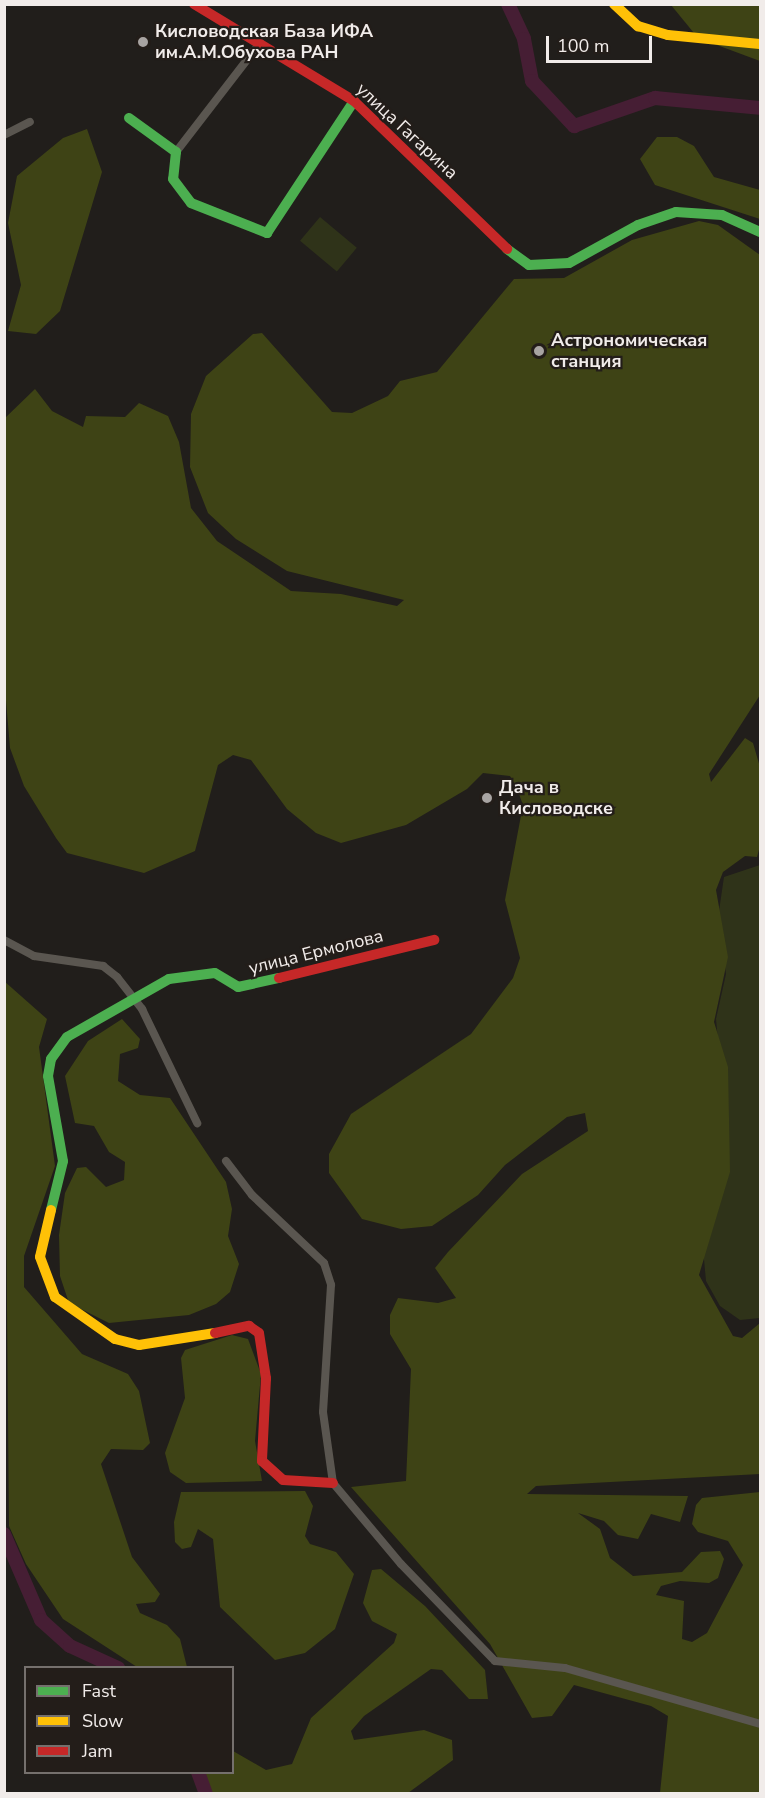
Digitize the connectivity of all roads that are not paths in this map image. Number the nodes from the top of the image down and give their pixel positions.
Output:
1 (194, 4) edge
2 (614, 4) edge
3 (260, 43) junction
4 (760, 44) edge
5 (354, 101) junction
6 (129, 118) dead end
7 (30, 122) dead end
8 (4, 135) edge
9 (176, 152) junction
10 (760, 232) edge
11 (4, 940) edge
12 (434, 940) dead end
13 (131, 998) junction
14 (198, 1123) dead end
15 (226, 1161) dead end
16 (333, 1483) junction
17 (760, 1724) edge

1 - 3 street, улица Гагарина
2 - 4 street
3 - 5 street, улица Гагарина
3 - 9 street
5 - 9 street
5 - 10 street, улица Гагарина
6 - 9 street
7 - 8 street
11 - 13 street
12 - 13 street, улица Ермолова
13 - 14 street
13 - 16 street, улица Ермолова
15 - 16 street
16 - 17 street

